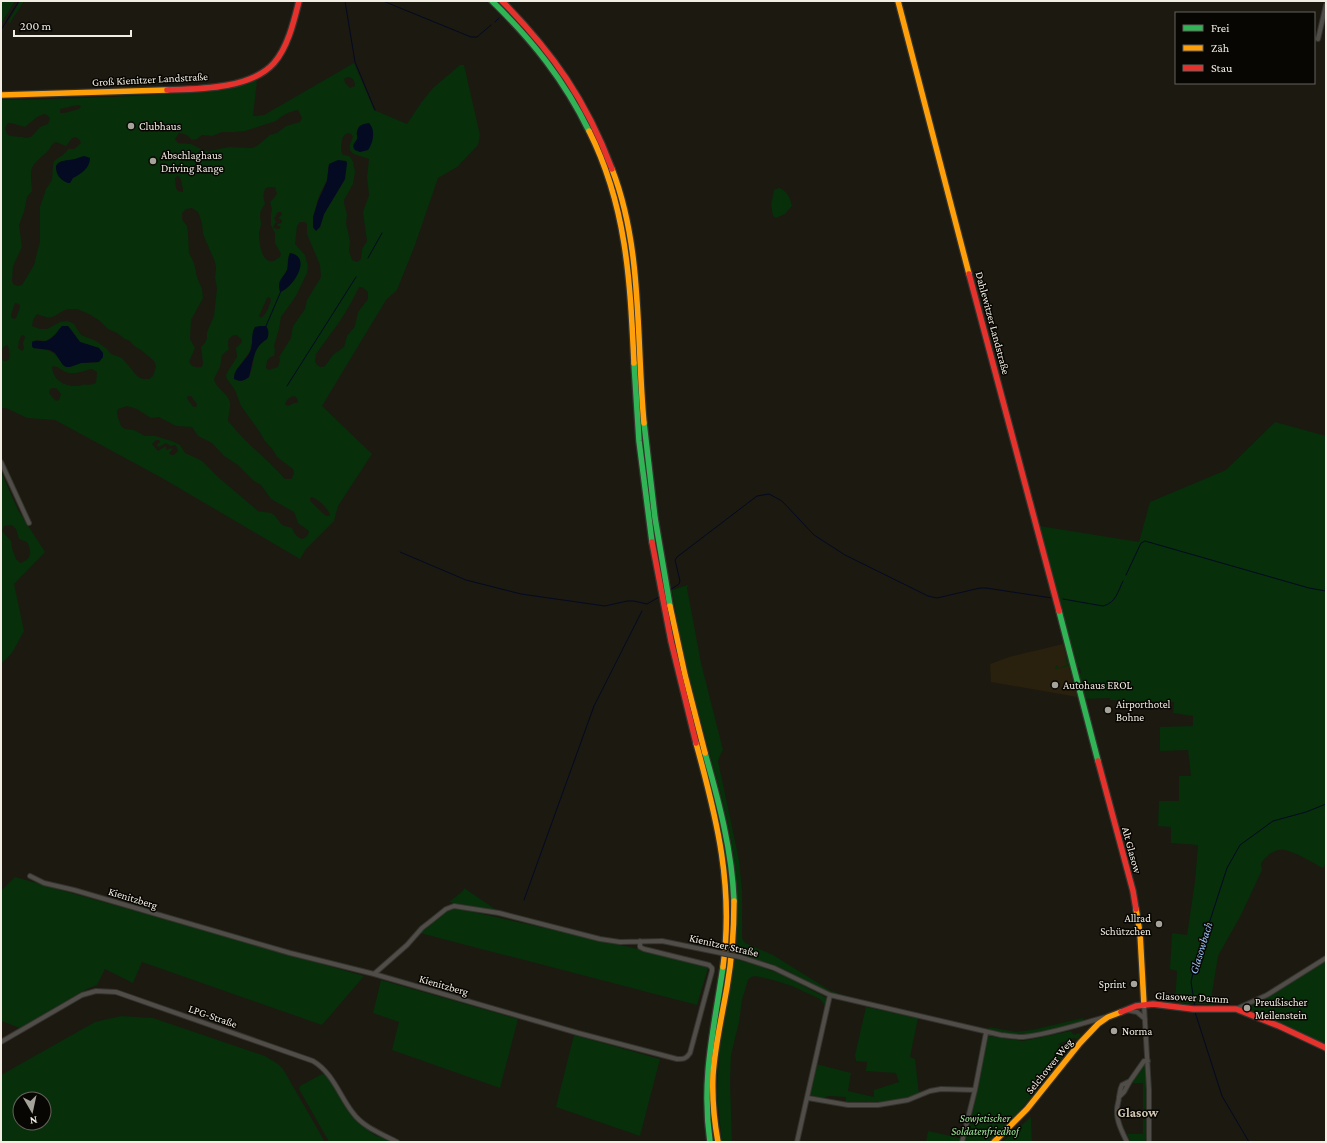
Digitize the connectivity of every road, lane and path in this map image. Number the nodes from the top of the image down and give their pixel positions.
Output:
1 (299, 1) edge
2 (492, 1) edge
3 (502, 1) edge
4 (898, 1) edge
5 (1326, 5) edge
6 (1318, 38) dead end
7 (1, 95) edge
8 (1, 462) edge
9 (29, 523) dead end
10 (1069, 649) joint
11 (30, 876) dead end
12 (640, 941) junction
13 (1326, 958) edge
14 (374, 974) junction
15 (830, 996) junction
16 (1144, 1005) junction
17 (1236, 1009) junction
18 (1126, 1010) junction
19 (1108, 1017) junction
20 (1145, 1019) junction
21 (1086, 1024) junction
22 (1090, 1032) junction
23 (986, 1033) junction
24 (1, 1042) edge
25 (1326, 1048) edge
26 (1148, 1061) junction
27 (975, 1090) junction
28 (808, 1098) junction
29 (397, 1142) edge
30 (710, 1142) edge
31 (718, 1142) edge
32 (797, 1142) edge
33 (962, 1142) edge
34 (994, 1142) edge
35 (1127, 1142) edge
36 (1149, 1142) edge

1 - 7 main road, Groß Kienitzer Landstraße
2 - 30 main road
3 - 31 main road
4 - 10 main road, Dahlewitzer Landstraße
5 - 6 street
8 - 9 street
10 - 16 main road, Alt Glasow
11 - 14 street, Kienitzberg
12 - 14 street, Kienitzer Straße
12 - 14 street, Kienitzberg
12 - 15 street, Kienitzer Straße, bridge
13 - 17 street
15 - 23 street, Kienitzer Straße
15 - 28 street
16 - 17 main road, Glasower Damm
16 - 18 main road, Selchower Weg
16 - 20 street, Alt Glasow
17 - 25 main road, Glasower Damm
18 - 19 main road, Selchower Weg
18 - 20 street
19 - 21 street, Kienitzer Straße
19 - 22 main road, Selchower Weg
20 - 26 street, Alt Glasow
21 - 22 street
21 - 23 street, Kienitzer Straße
22 - 34 main road, Selchower Weg
23 - 27 street
24 - 29 street, LPG-Straße
26 - 35 street
26 - 36 street, Alt Glasow
27 - 28 street
27 - 33 street
28 - 32 street

